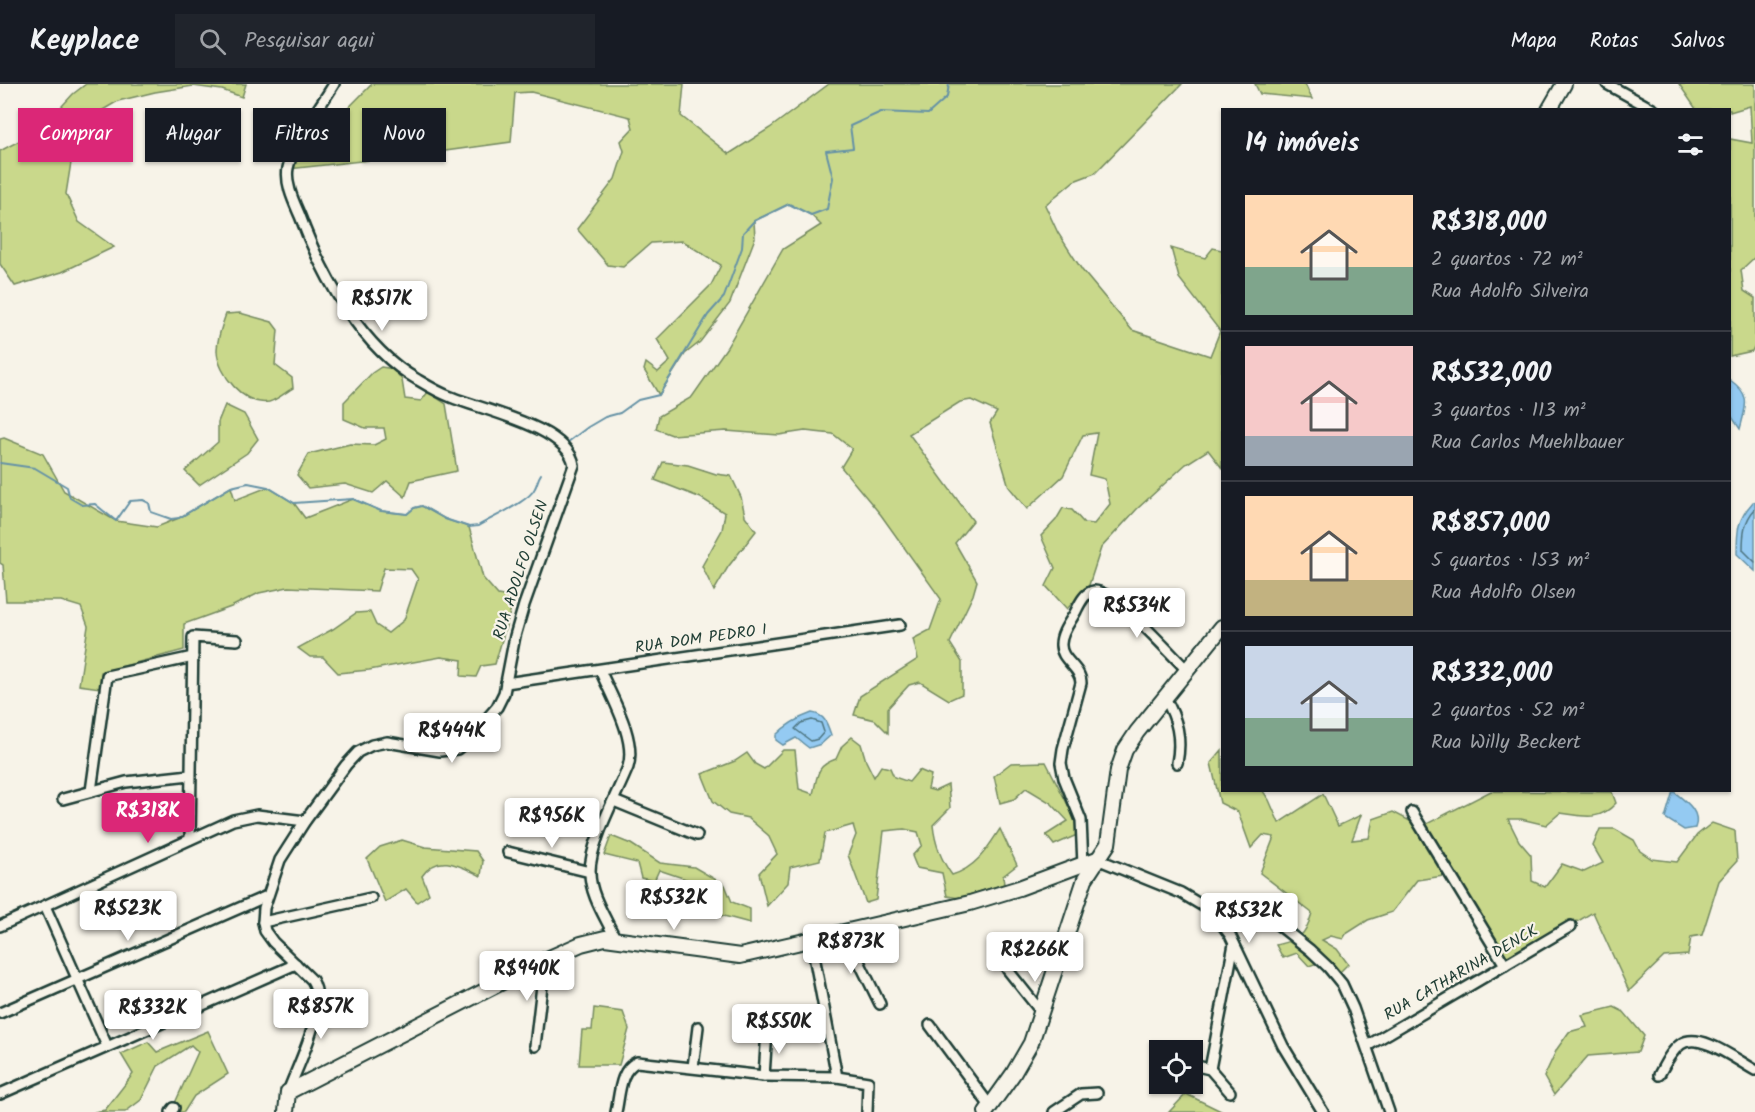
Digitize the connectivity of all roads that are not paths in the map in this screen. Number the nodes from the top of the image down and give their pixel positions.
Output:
1 (334, 84) edge
2 (1564, 84) edge
3 (1607, 84) edge
4 (1550, 108) edge
5 (1650, 108) edge
6 (900, 626) dead end
7 (1221, 628) edge
8 (237, 640) dead end
9 (193, 657) junction
10 (600, 670) junction
11 (1188, 671) junction
12 (506, 684) junction
13 (1165, 698) junction
14 (1177, 763) dead end
15 (190, 775) junction
16 (92, 792) junction
17 (63, 799) dead end
18 (614, 801) junction
19 (1412, 812) dead end
20 (305, 821) junction
21 (697, 835) dead end
22 (190, 839) junction
23 (508, 852) dead end
24 (1097, 859) junction
25 (1083, 865) junction
26 (590, 872) junction
27 (267, 896) junction
28 (371, 898) dead end
29 (45, 906) junction
30 (1271, 919) dead end
31 (263, 922) junction
32 (0, 926) edge
33 (1571, 926) dead end
34 (845, 933) junction
35 (615, 938) junction
36 (811, 940) junction
37 (1234, 944) junction
38 (545, 960) junction
39 (296, 964) junction
40 (1504, 965) junction
41 (1006, 969) dead end
42 (77, 979) junction
43 (880, 1004) dead end
44 (0, 1013) edge
45 (1042, 1014) junction
46 (930, 1025) dead end
47 (699, 1027) dead end
48 (786, 1027) dead end
49 (107, 1046) junction
50 (535, 1046) dead end
51 (1367, 1046) junction
52 (693, 1067) junction
53 (1203, 1067) edge
54 (1210, 1069) junction
55 (1755, 1070) edge
56 (1659, 1075) dead end
57 (764, 1076) junction
58 (837, 1077) junction
59 (288, 1092) junction
60 (1230, 1092) dead end
61 (1096, 1093) dead end
62 (0, 1094) edge
63 (988, 1109) edge
64 (286, 1112) edge
65 (616, 1112) edge
66 (867, 1112) edge
67 (1054, 1112) edge
68 (1323, 1112) edge
69 (1389, 1112) edge

1 - 12 street, RUA ADOLFO OLSEN
2 - 4 main road
3 - 5 street
6 - 10 street, RUA DOM PEDRO I
7 - 11 main road
8 - 9 street
9 - 15 street
9 - 16 street
10 - 12 street, RUA DOM PEDRO I
10 - 18 street
11 - 13 main road
11 - 25 street
12 - 20 street, RUA ADOLFO OLSEN
13 - 14 street
13 - 24 main road
15 - 16 street
15 - 22 street
16 - 17 street
18 - 21 street
18 - 26 street
19 - 40 street
20 - 22 street
20 - 27 street, RUA ADOLFO OLSEN
22 - 29 street
23 - 26 street
24 - 25 main road
24 - 37 street
24 - 45 main road
25 - 34 main road
26 - 35 street
27 - 31 street, RUA ADOLFO OLSEN
27 - 42 street
28 - 31 street
29 - 32 street
29 - 42 street
30 - 51 street
31 - 39 street
33 - 40 street, RUA CATHARINA DENCK
34 - 36 main road
34 - 43 street
35 - 36 main road
35 - 38 main road
36 - 58 street
37 - 54 street
37 - 68 street
38 - 50 street
38 - 59 main road
39 - 49 street
39 - 59 street
40 - 51 street, RUA CATHARINA DENCK
41 - 45 street
42 - 44 street
42 - 49 street
45 - 63 main road
46 - 63 street
47 - 52 street
48 - 57 street
49 - 62 street
51 - 69 street
52 - 57 street
52 - 65 street
53 - 54 street
54 - 60 street
55 - 56 street
57 - 58 street
58 - 66 street
59 - 64 main road
61 - 67 street

